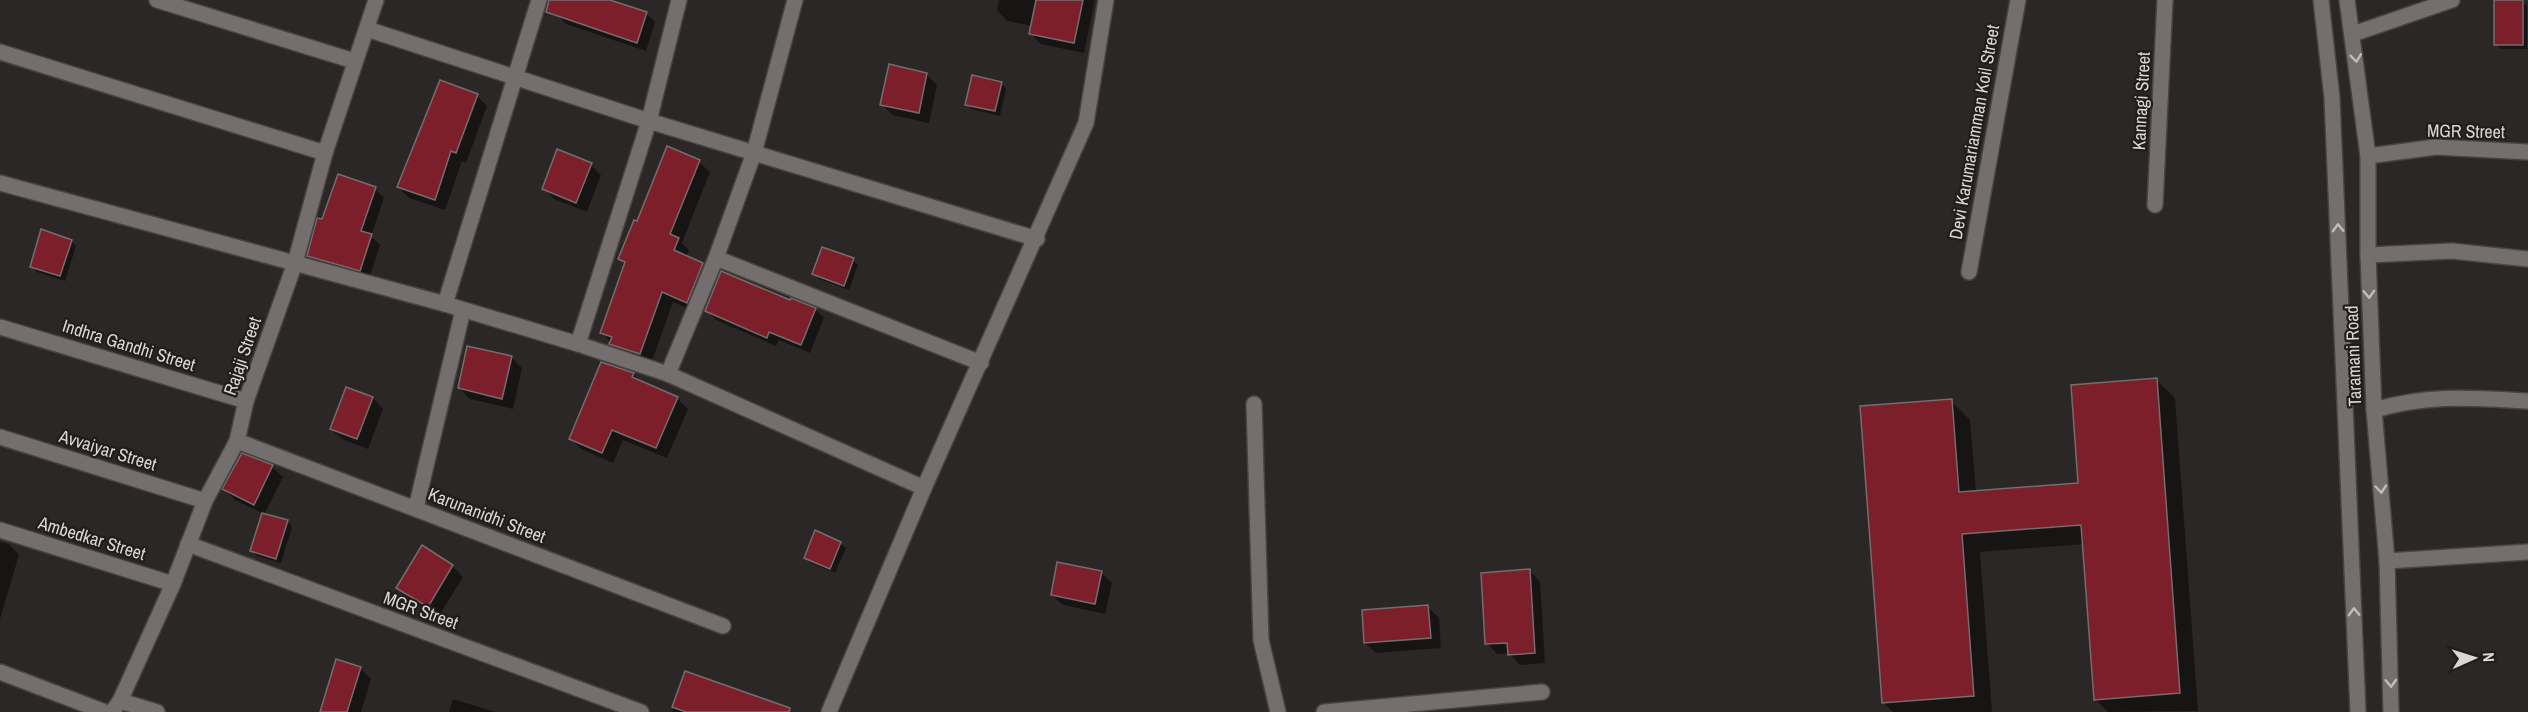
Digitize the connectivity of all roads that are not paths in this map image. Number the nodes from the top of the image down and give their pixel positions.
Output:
1 (157, 0) edge
2 (376, 0) edge
3 (539, 0) edge
4 (679, 0) edge
5 (795, 0) edge
6 (1106, 0) edge
7 (2018, 0) edge
8 (2165, 0) edge
9 (2321, 0) edge
10 (2347, 0) edge
11 (2452, 0) edge
12 (367, 29) junction
13 (2353, 34) junction
14 (0, 52) edge
15 (354, 61) junction
16 (517, 76) junction
17 (649, 121) junction
18 (2528, 152) edge
19 (325, 153) junction
20 (754, 153) junction
21 (2368, 156) junction
22 (0, 183) edge
23 (2155, 205) dead end
24 (1036, 239) junction
25 (2368, 255) junction
26 (716, 258) junction
27 (2528, 258) edge
28 (295, 263) junction
29 (1969, 272) dead end
30 (445, 304) junction
31 (463, 310) junction
32 (0, 327) edge
33 (578, 344) junction
34 (981, 363) junction
35 (668, 374) junction
36 (246, 401) junction
37 (2528, 401) edge
38 (1254, 404) dead end
39 (2374, 410) junction
40 (0, 437) edge
41 (237, 441) junction
42 (924, 488) junction
43 (205, 501) junction
44 (416, 508) junction
45 (0, 530) edge
46 (188, 544) junction
47 (2528, 552) edge
48 (2387, 561) junction
49 (173, 584) junction
50 (723, 626) dead end
51 (0, 672) edge
52 (1542, 692) dead end
53 (116, 706) edge
54 (105, 712) edge
55 (158, 712) edge
56 (641, 712) edge
57 (829, 712) edge
58 (1278, 712) edge
59 (1324, 712) edge
60 (2358, 712) edge
61 (2391, 712) edge

1 - 15 street
2 - 12 street, Rajaji Street
3 - 16 street
4 - 17 street
5 - 20 street
6 - 24 street
7 - 29 street, Devi Karumariamman Koil Street
8 - 23 street, Kannagi Street
60 -> 9 street, Taramani Road
10 - 13 street, Taramani Road
11 - 13 street
12 - 15 street, Rajaji Street
12 - 16 street
13 -> 21 street, Taramani Road
14 - 19 street
15 - 19 street, Rajaji Street
16 - 17 street
16 - 30 street
17 - 20 street
17 - 33 street
18 - 21 street, MGR Street
19 - 28 street, Rajaji Street
20 - 24 street
20 - 26 street
21 - 25 street, Taramani Road
22 - 28 street
24 - 34 street
25 - 27 street
25 -> 39 street, Taramani Road
26 - 34 street
26 - 35 street
28 - 30 street
28 - 36 street, Rajaji Street
30 - 31 street
31 - 33 street
31 - 44 street
32 - 36 street, Indhra Gandhi Street
33 - 35 street
34 - 42 street
35 - 42 street
36 - 41 street, Rajaji Street
37 - 39 street
38 - 58 street
39 -> 48 street, Taramani Road
40 - 43 street, Avvaiyar Street
41 - 43 street, Rajaji Street
41 - 44 street, Karunanidhi Street
42 - 57 street
43 - 46 street, Rajaji Street
44 - 50 street, Karunanidhi Street
45 - 49 street, Ambedkar Street
46 - 49 street, Rajaji Street
46 - 56 street, MGR Street
47 - 48 street
48 -> 61 street, Taramani Road
49 - 53 street, Rajaji Street
51 - 54 street
52 - 59 street
53 - 55 street

